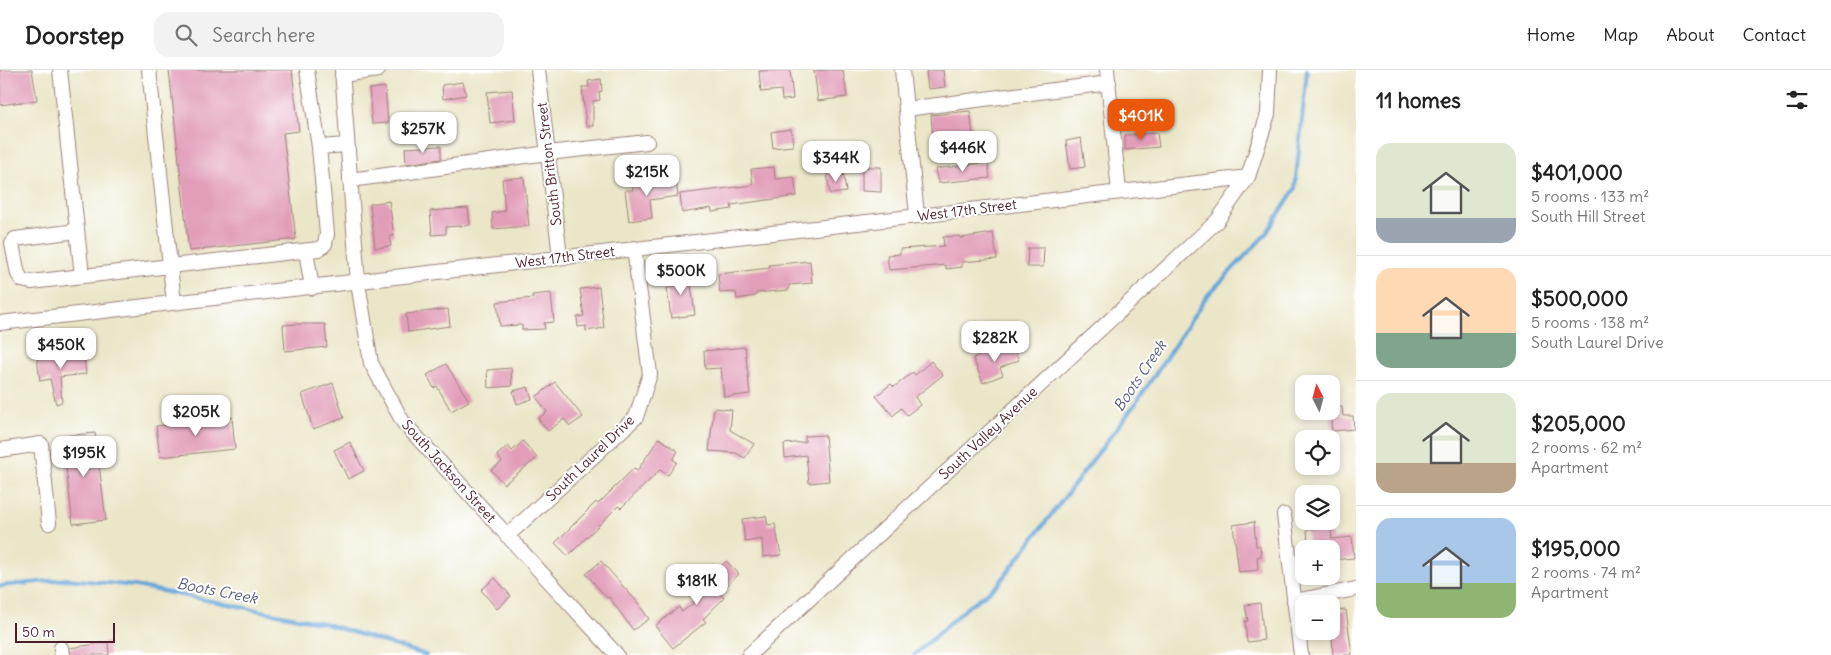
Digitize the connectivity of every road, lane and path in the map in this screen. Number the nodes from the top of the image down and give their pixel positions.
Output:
1 (60, 70) edge
2 (149, 70) edge
3 (307, 70) edge
4 (378, 70) edge
5 (538, 70) edge
6 (902, 70) edge
7 (1270, 70) edge
8 (342, 72) edge
9 (1108, 76) edge
10 (906, 109) junction
11 (647, 142) dead end
12 (348, 145) junction
13 (319, 147) junction
14 (548, 153) junction
15 (1248, 177) junction
16 (350, 180) junction
17 (1120, 192) junction
18 (917, 215) junction
19 (77, 231) junction
20 (634, 248) junction
21 (306, 251) junction
22 (560, 257) junction
23 (170, 266) junction
24 (82, 276) junction
25 (358, 283) junction
26 (312, 288) junction
27 (174, 304) junction
28 (0, 323) edge
29 (0, 450) edge
30 (1284, 515) dead end
31 (49, 523) dead end
32 (507, 536) junction
33 (1356, 589) edge
34 (1294, 601) junction
35 (617, 655) edge
36 (749, 655) edge
37 (1301, 655) edge

1 - 19 street
2 - 23 street
3 - 13 street
4 - 8 street
5 - 14 street, South Britton Street
6 - 10 street
7 - 15 street, South Valley Avenue
8 - 12 street, South Jackson Street
9 - 10 street
9 - 17 street
10 - 18 street
11 - 14 street
12 - 13 street
12 - 16 street, South Jackson Street
13 - 21 street
14 - 16 street
14 - 22 street, South Britton Street
15 - 17 street, West 17th Street
15 - 36 street, South Valley Avenue
16 - 25 street, South Jackson Street
17 - 18 street, West 17th Street
18 - 20 street, West 17th Street
19 - 24 street
19 - 24 street
20 - 22 street, West 17th Street
20 - 32 street, South Laurel Drive
21 - 23 street
21 - 26 street
22 - 25 street, West 17th Street
23 - 24 street
23 - 27 street
25 - 26 street, West 17th Street
25 - 32 street, South Jackson Street
26 - 27 street, West 17th Street
27 - 28 street, West 17th Street
29 - 31 street
30 - 34 street
32 - 35 street, South Jackson Street
33 - 34 street
34 - 37 street

